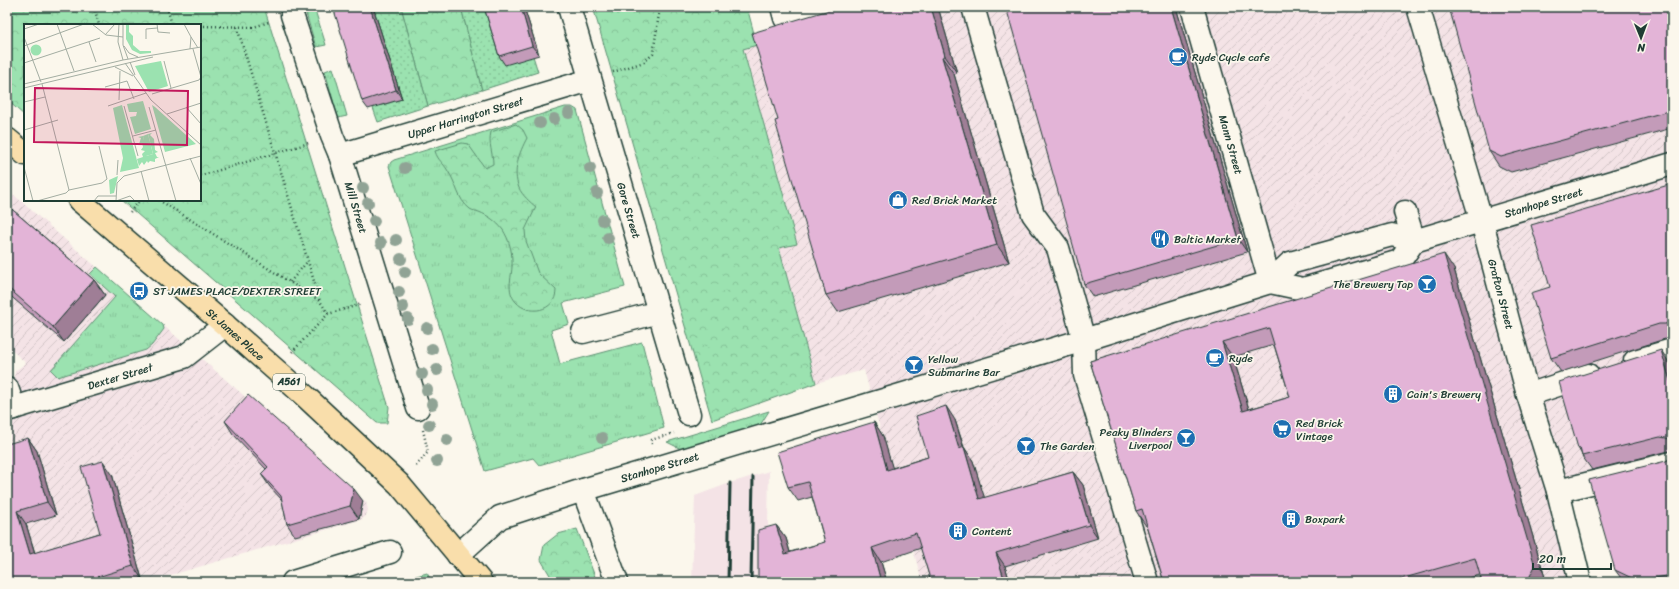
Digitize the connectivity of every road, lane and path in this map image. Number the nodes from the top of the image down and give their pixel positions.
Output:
1 (31, 7) edge
2 (94, 7) edge
3 (167, 7) edge
4 (569, 7) edge
5 (660, 7) edge
6 (782, 7) edge
7 (825, 7) edge
8 (973, 7) edge
9 (1192, 7) edge
10 (1418, 7) edge
11 (24, 9) dead end
12 (292, 11) edge
13 (99, 24) edge
14 (172, 24) edge
15 (201, 26) edge
16 (237, 27) junction
17 (590, 80) junction
18 (7, 139) edge
19 (336, 145) junction
20 (24, 153) edge
21 (274, 154) junction
22 (1672, 164) edge
23 (201, 176) edge
24 (80, 201) edge
25 (161, 201) edge
26 (1405, 212) dead end
27 (1482, 222) junction
28 (1414, 241) junction
29 (308, 262) junction
30 (290, 282) junction
31 (1270, 282) junction
32 (383, 297) junction
33 (320, 301) junction
34 (659, 312) junction
35 (328, 314) junction
36 (225, 325) junction
37 (584, 332) dead end
38 (1084, 340) junction
39 (1672, 350) edge
40 (275, 370) junction
41 (1528, 395) junction
42 (9, 402) edge
43 (418, 408) joint
44 (689, 414) dead end
45 (1672, 462) edge
46 (399, 484) junction
47 (583, 490) junction
48 (1558, 490) junction
49 (390, 552) dead end
50 (458, 555) junction
51 (293, 582) edge
52 (481, 582) edge
53 (617, 582) edge
54 (1147, 582) edge
55 (1580, 582) edge

1 - 11 path
2 - 13 path
3 - 14 path
4 - 17 street, Gore Street
5 - 17 path
6 - 7 street
8 - 38 street
9 - 31 street, Mann Street
10 - 27 street, Grafton Street
12 - 16 path
12 - 19 street, Mill Street
15 - 16 path
16 - 21 path
17 - 19 street, Upper Harrington Street
17 - 34 street, Gore Street
18 - 20 highway
19 - 21 path
19 - 32 street, Mill Street
21 - 23 path
21 - 29 path
22 - 27 street, Stanhope Street
24 - 36 highway, St James Place / A561
25 - 30 path
26 - 28 street
27 - 28 street, Stanhope Street
27 - 41 street, Grafton Street
28 - 31 street
29 - 30 path
29 - 33 path
30 - 33 path
31 - 38 street, Stanhope Street
32 - 35 path
32 - 43 street, Mill Street
33 - 35 path
34 - 37 street
34 - 44 street, Gore Street
35 - 40 path
36 - 40 highway, St James Place / A561
36 - 42 street, Dexter Street
38 - 47 street, Stanhope Street
38 - 54 street
39 - 41 street
40 - 46 highway, St James Place / A561
41 - 48 street, Grafton Street
43 - 46 path
45 - 48 street
46 - 50 highway, St James Place / A561
47 - 50 street, Stanhope Street
47 - 53 street
48 - 55 street, Grafton Street
49 - 51 street
50 - 52 highway, St James Place / A561

